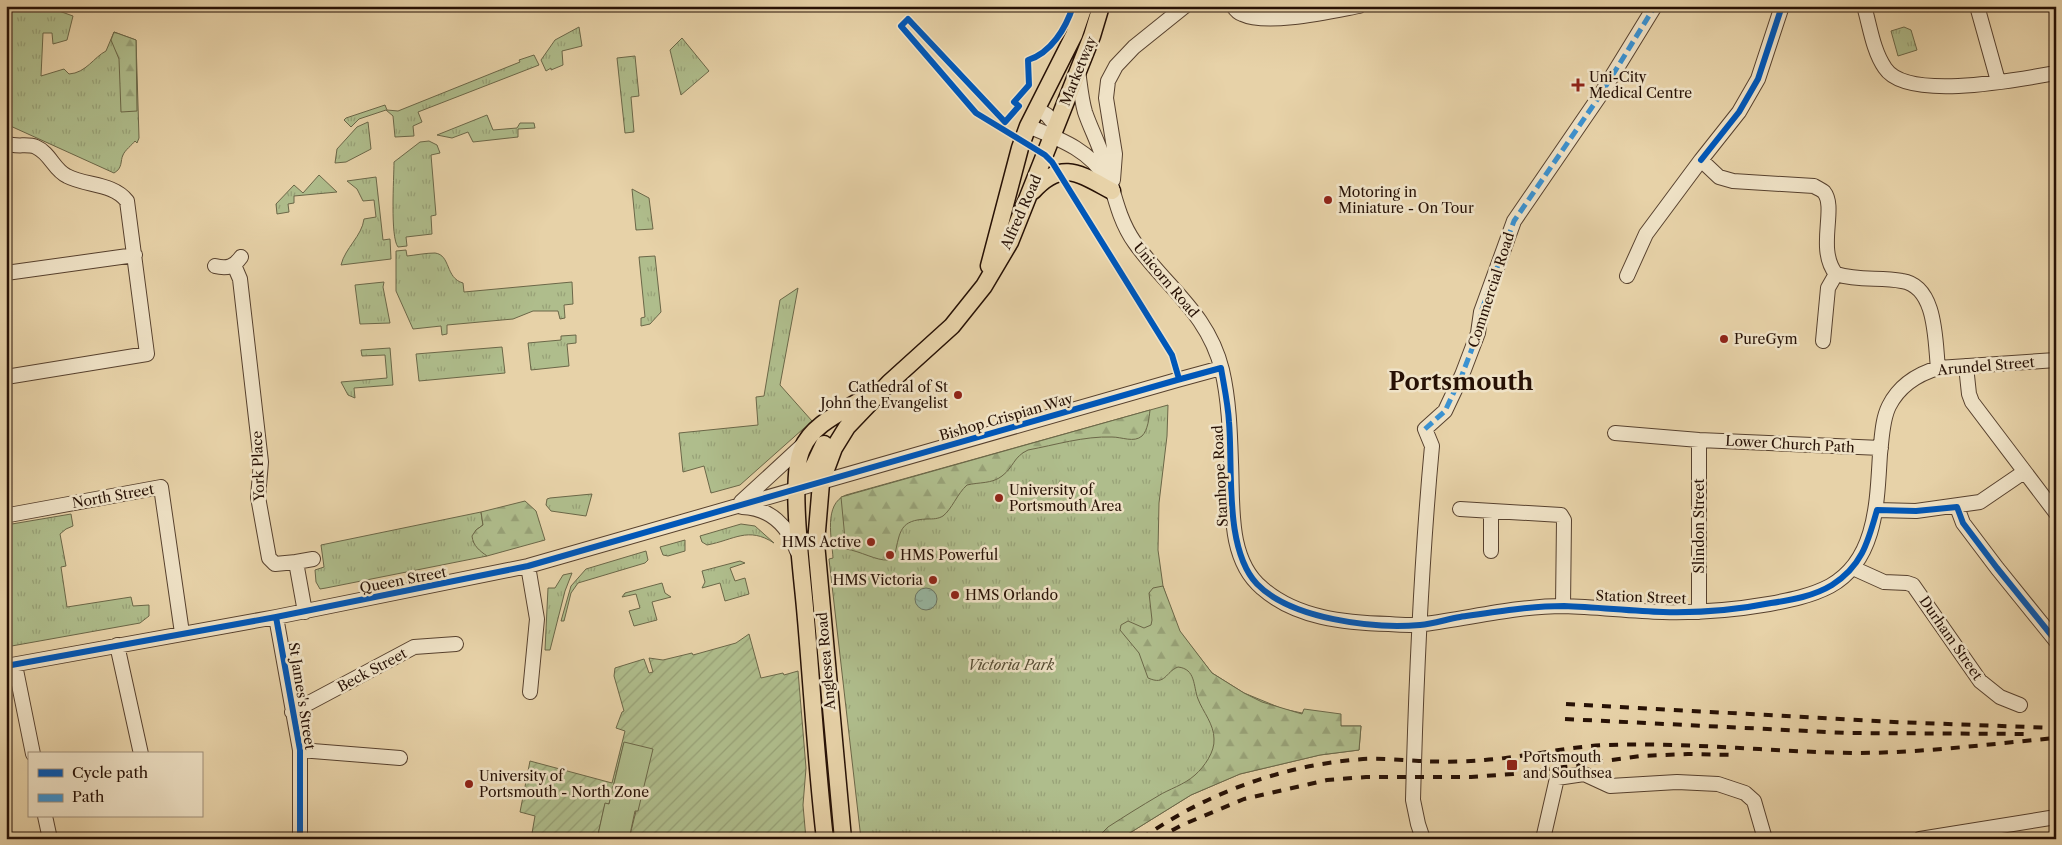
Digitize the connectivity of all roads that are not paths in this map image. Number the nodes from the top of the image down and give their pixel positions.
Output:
1 (1084, 6) edge
2 (1101, 6) edge
3 (1186, 6) edge
4 (1233, 6) edge
5 (1359, 6) edge
6 (1656, 6) edge
7 (1782, 6) edge
8 (1864, 6) edge
9 (1977, 6) edge
10 (1078, 69) junction
11 (2056, 73) edge
12 (1998, 82) junction
13 (1037, 110) junction
14 (1054, 131) junction
15 (1026, 132) junction
16 (6, 143) edge
17 (1700, 160) junction
18 (1112, 191) junction
19 (1029, 196) junction
20 (136, 255) junction
21 (215, 266) dead end
22 (6, 273) edge
23 (1836, 274) junction
24 (1627, 276) dead end
25 (984, 286) junction
26 (1824, 341) dead end
27 (2056, 360) edge
28 (1966, 366) junction
29 (1221, 368) junction
30 (1938, 368) junction
31 (6, 377) edge
32 (888, 383) junction
33 (860, 412) junction
34 (1615, 433) dead end
35 (1699, 440) junction
36 (804, 444) junction
37 (1881, 448) junction
38 (2024, 472) junction
39 (821, 483) junction
40 (797, 489) junction
41 (734, 507) junction
42 (1957, 507) junction
43 (1460, 509) dead end
44 (1491, 510) junction
45 (1876, 510) junction
46 (2056, 514) edge
47 (9, 515) dead end
48 (1491, 551) dead end
49 (313, 559) dead end
50 (296, 562) junction
51 (528, 566) junction
52 (802, 566) junction
53 (1853, 568) junction
54 (1563, 606) junction
55 (305, 612) junction
56 (1699, 612) junction
57 (276, 617) junction
58 (1421, 625) junction
59 (182, 633) junction
60 (2056, 641) edge
61 (456, 644) dead end
62 (117, 645) junction
63 (11, 666) edge
64 (530, 692) dead end
65 (2020, 705) dead end
66 (292, 712) junction
67 (300, 750) junction
68 (32, 752) edge
69 (141, 752) edge
70 (400, 758) dead end
71 (2056, 817) edge
72 (46, 818) edge
73 (50, 839) edge
74 (300, 839) edge
75 (825, 839) edge
76 (843, 839) edge
77 (1423, 839) edge
78 (1543, 839) edge
79 (1765, 839) edge
80 (1920, 839) edge

1 - 13 main road, Marketway
2 - 10 main road, Marketway
3 - 18 street
4 - 5 street
6 - 58 street, Commercial Road
7 - 17 street
8 - 12 street
9 - 12 street
10 - 14 main road, Marketway
10 - 18 street, Unicorn Road
11 - 12 street
13 - 14 street, Unicorn Road
13 - 15 main road, Marketway
14 - 15 street, Unicorn Road
14 - 18 street, Unicorn Road
14 - 19 main road, Alfred Road
15 - 25 main road, Alfred Road
16 - 20 street
17 - 23 street
17 - 24 street
18 - 19 main road
18 - 29 street, Unicorn Road
19 - 25 main road, Alfred Road
20 - 22 street
20 - 31 street
21 - 50 street, York Place
23 - 26 street
23 - 30 street
25 - 32 main road, Alfred Road
27 - 28 street, Arundel Street
28 - 30 street, Arundel Street
28 - 38 street
29 - 39 street, Bishop Crispian Way
29 - 58 street, Stanhope Road
30 - 37 street, Arundel Street
32 - 33 main road, Alfred Road
32 - 36 main road, Alfred Road
33 - 39 main road, Alfred Road
33 - 40 main road
34 - 35 street, Lower Church Path
35 - 37 street, Lower Church Path
35 - 56 street, Slindon Street
36 - 40 main road
36 - 41 street
37 - 45 street, Arundel Street
38 - 42 street
38 - 46 street
39 - 40 street, Bishop Crispian Way
39 - 76 main road, Anglesea Road
40 - 41 street, Queen Street
40 - 52 main road, Anglesea Road
41 - 51 street, Queen Street
41 - 52 street
42 - 45 street
42 - 60 street
43 - 44 street
44 - 48 street
44 - 54 street
45 - 53 street, Arundel Street
47 - 59 street, North Street
49 - 50 street
50 - 55 street
51 - 55 street, Queen Street
51 - 64 street
52 - 75 main road, Anglesea Road
53 - 56 street, Station Street
53 - 65 street, Durham Street
54 - 56 street, Station Street
54 - 58 street, Station Street
55 - 57 street, Queen Street
57 - 59 street, Queen Street
57 - 66 street, St James's Street
58 - 77 street, Commercial Road
59 - 62 street, Queen Street
61 - 66 street, Beck Street
62 - 63 street, Queen Street
62 - 69 street
63 - 68 street
66 - 67 street, St James's Street
67 - 70 street
67 - 74 street, St James's Street
71 - 80 street
72 - 73 street
78 - 79 street

